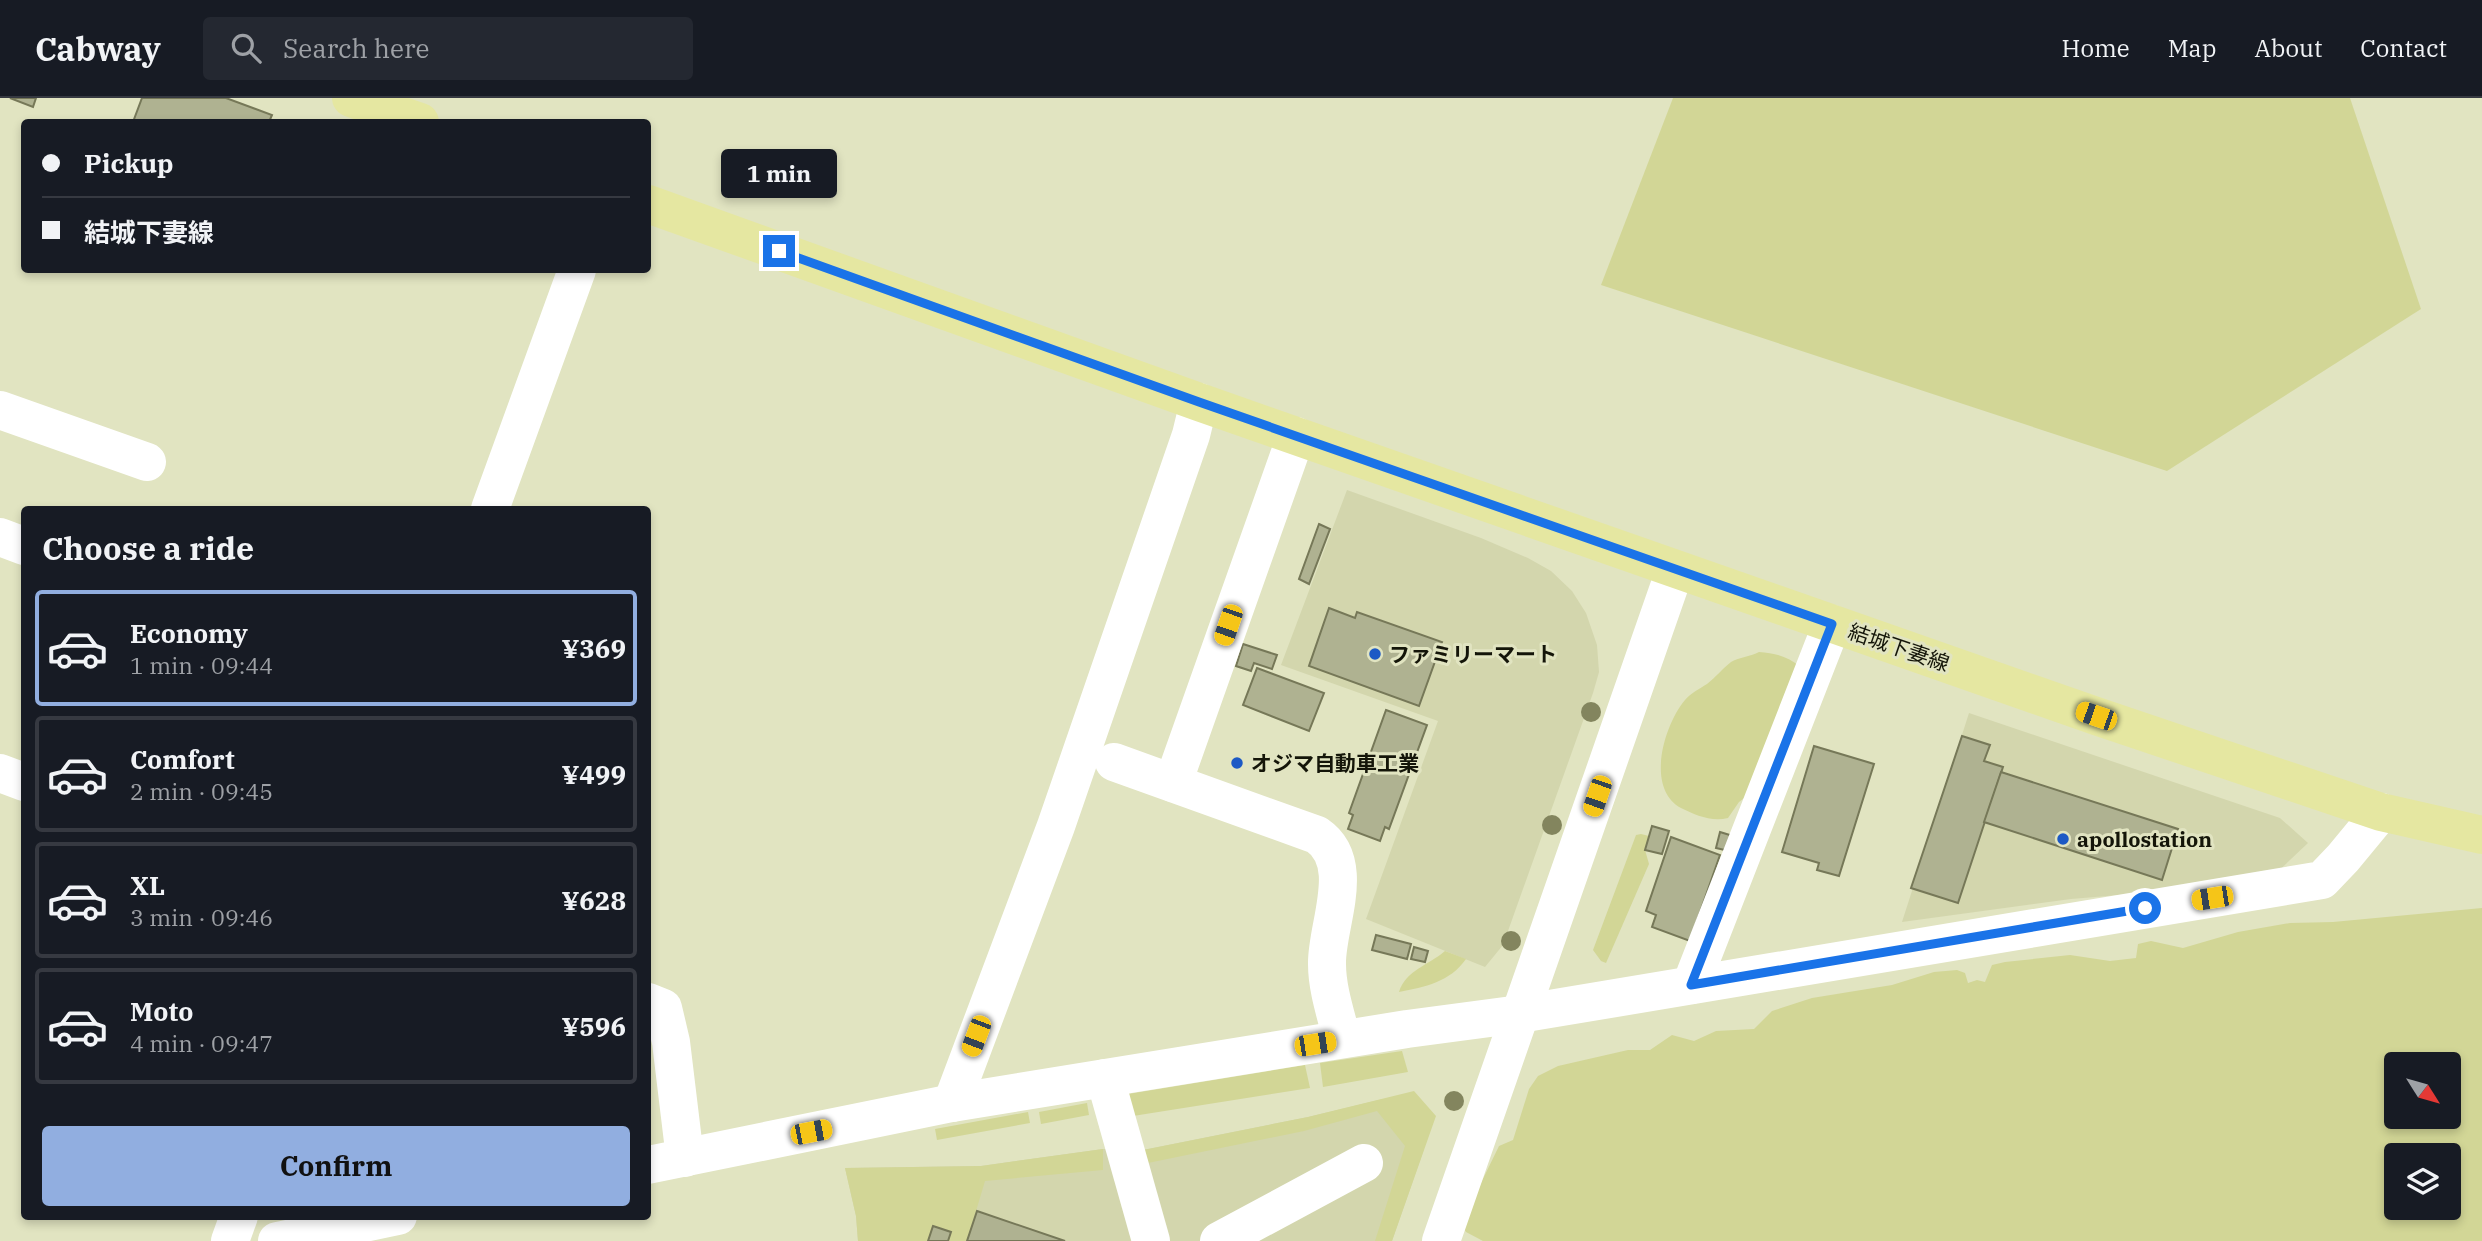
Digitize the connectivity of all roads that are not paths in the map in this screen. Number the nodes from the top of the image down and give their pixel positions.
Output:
1 (351, 98) edge
2 (411, 119) edge
3 (651, 205) edge
4 (576, 273) edge
5 (1199, 402) junction
6 (0, 410) edge
7 (1296, 436) junction
8 (147, 462) dead end
9 (491, 506) edge
10 (0, 537) edge
11 (21, 545) edge
12 (1675, 570) junction
13 (1832, 624) junction
14 (1114, 762) dead end
15 (0, 773) edge
16 (21, 781) edge
17 (1173, 783) junction
18 (2381, 811) junction
19 (2482, 835) edge
20 (1691, 985) junction
21 (651, 1003) edge
22 (1520, 1014) junction
23 (1342, 1039) junction
24 (1105, 1078) junction
25 (951, 1103) junction
26 (685, 1158) junction
27 (1364, 1163) dead end
28 (651, 1164) edge
29 (238, 1220) edge
30 (379, 1220) edge
31 (230, 1241) edge
32 (277, 1241) edge
33 (1151, 1241) edge
34 (1219, 1241) edge
35 (1441, 1241) edge

1 - 2 main road
3 - 5 main road, 結城下妻線
4 - 9 street
5 - 7 main road, 結城下妻線
5 - 25 street
6 - 8 street
7 - 12 main road, 結城下妻線
7 - 17 street
10 - 11 street
12 - 13 main road, 結城下妻線
12 - 22 street
13 - 18 main road, 結城下妻線
13 - 20 street
14 - 17 street
15 - 16 street
17 - 23 street
18 - 19 main road, 結城下妻線
18 - 20 street
20 - 22 street
21 - 26 street
22 - 23 street
22 - 35 street
23 - 24 street
24 - 25 street
24 - 33 street
25 - 26 street
26 - 28 street
27 - 34 street
29 - 31 street
30 - 32 street

